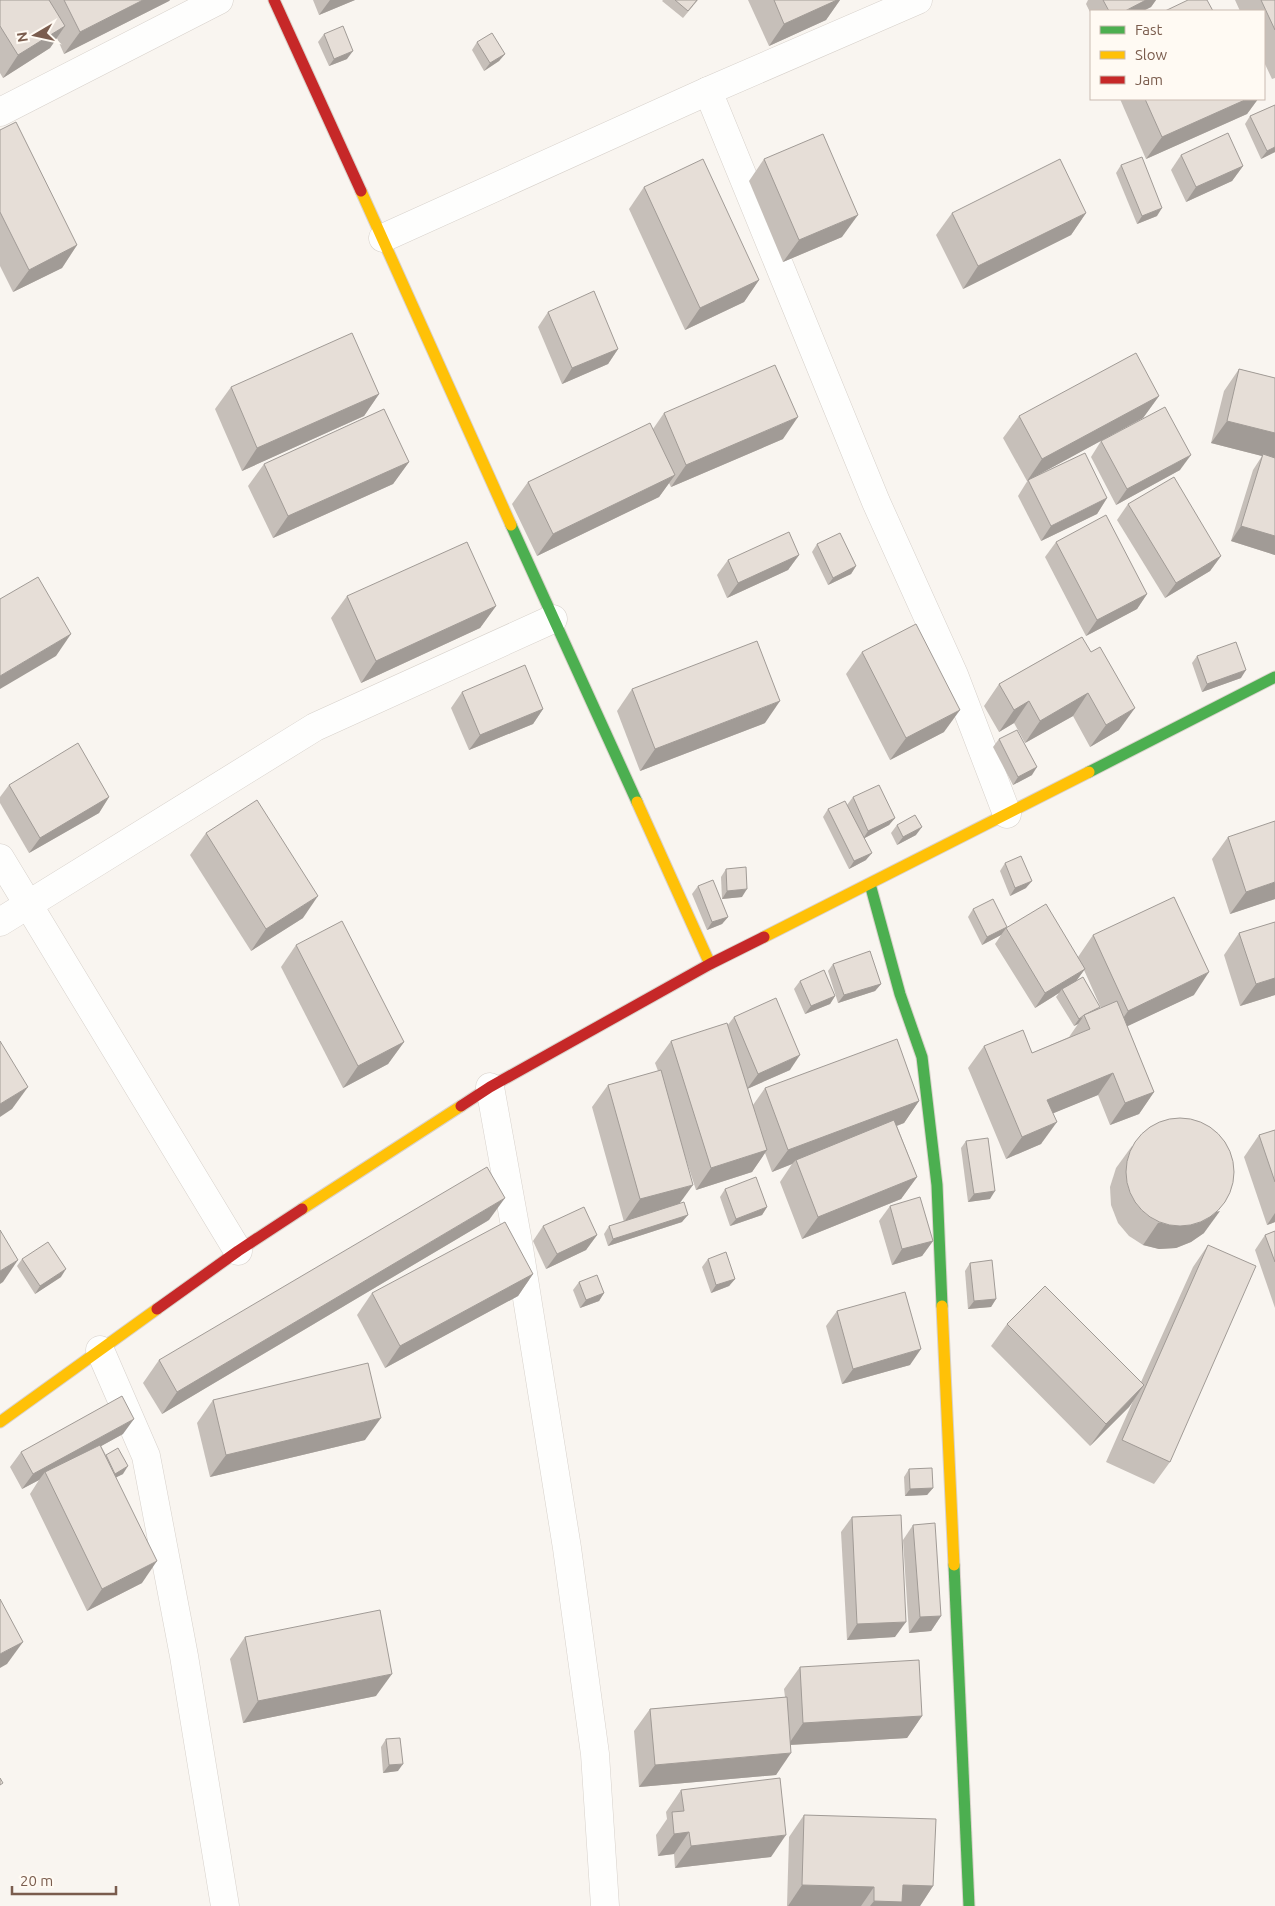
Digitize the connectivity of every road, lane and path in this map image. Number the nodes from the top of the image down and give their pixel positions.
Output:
1 (219, 0) edge
2 (274, 0) edge
3 (918, 0) edge
4 (708, 92) junction
5 (0, 112) edge
6 (383, 238) junction
7 (553, 619) junction
8 (1275, 677) edge
9 (1007, 814) junction
10 (0, 858) edge
11 (870, 884) junction
12 (29, 905) junction
13 (0, 922) edge
14 (710, 964) junction
15 (490, 1087) junction
16 (238, 1251) junction
17 (100, 1350) junction
18 (0, 1422) edge
19 (225, 1906) edge
20 (605, 1906) edge
21 (969, 1906) edge

1 - 5 street
2 - 6 street
3 - 4 street
4 - 6 street
4 - 9 street
6 - 7 street
7 - 12 street
7 - 14 street
8 - 9 street
9 - 11 street
10 - 12 street
11 - 14 street
11 - 21 street
12 - 13 street
12 - 16 street
14 - 15 street
15 - 16 street
15 - 20 street
16 - 17 street
17 - 18 street
17 - 19 street

